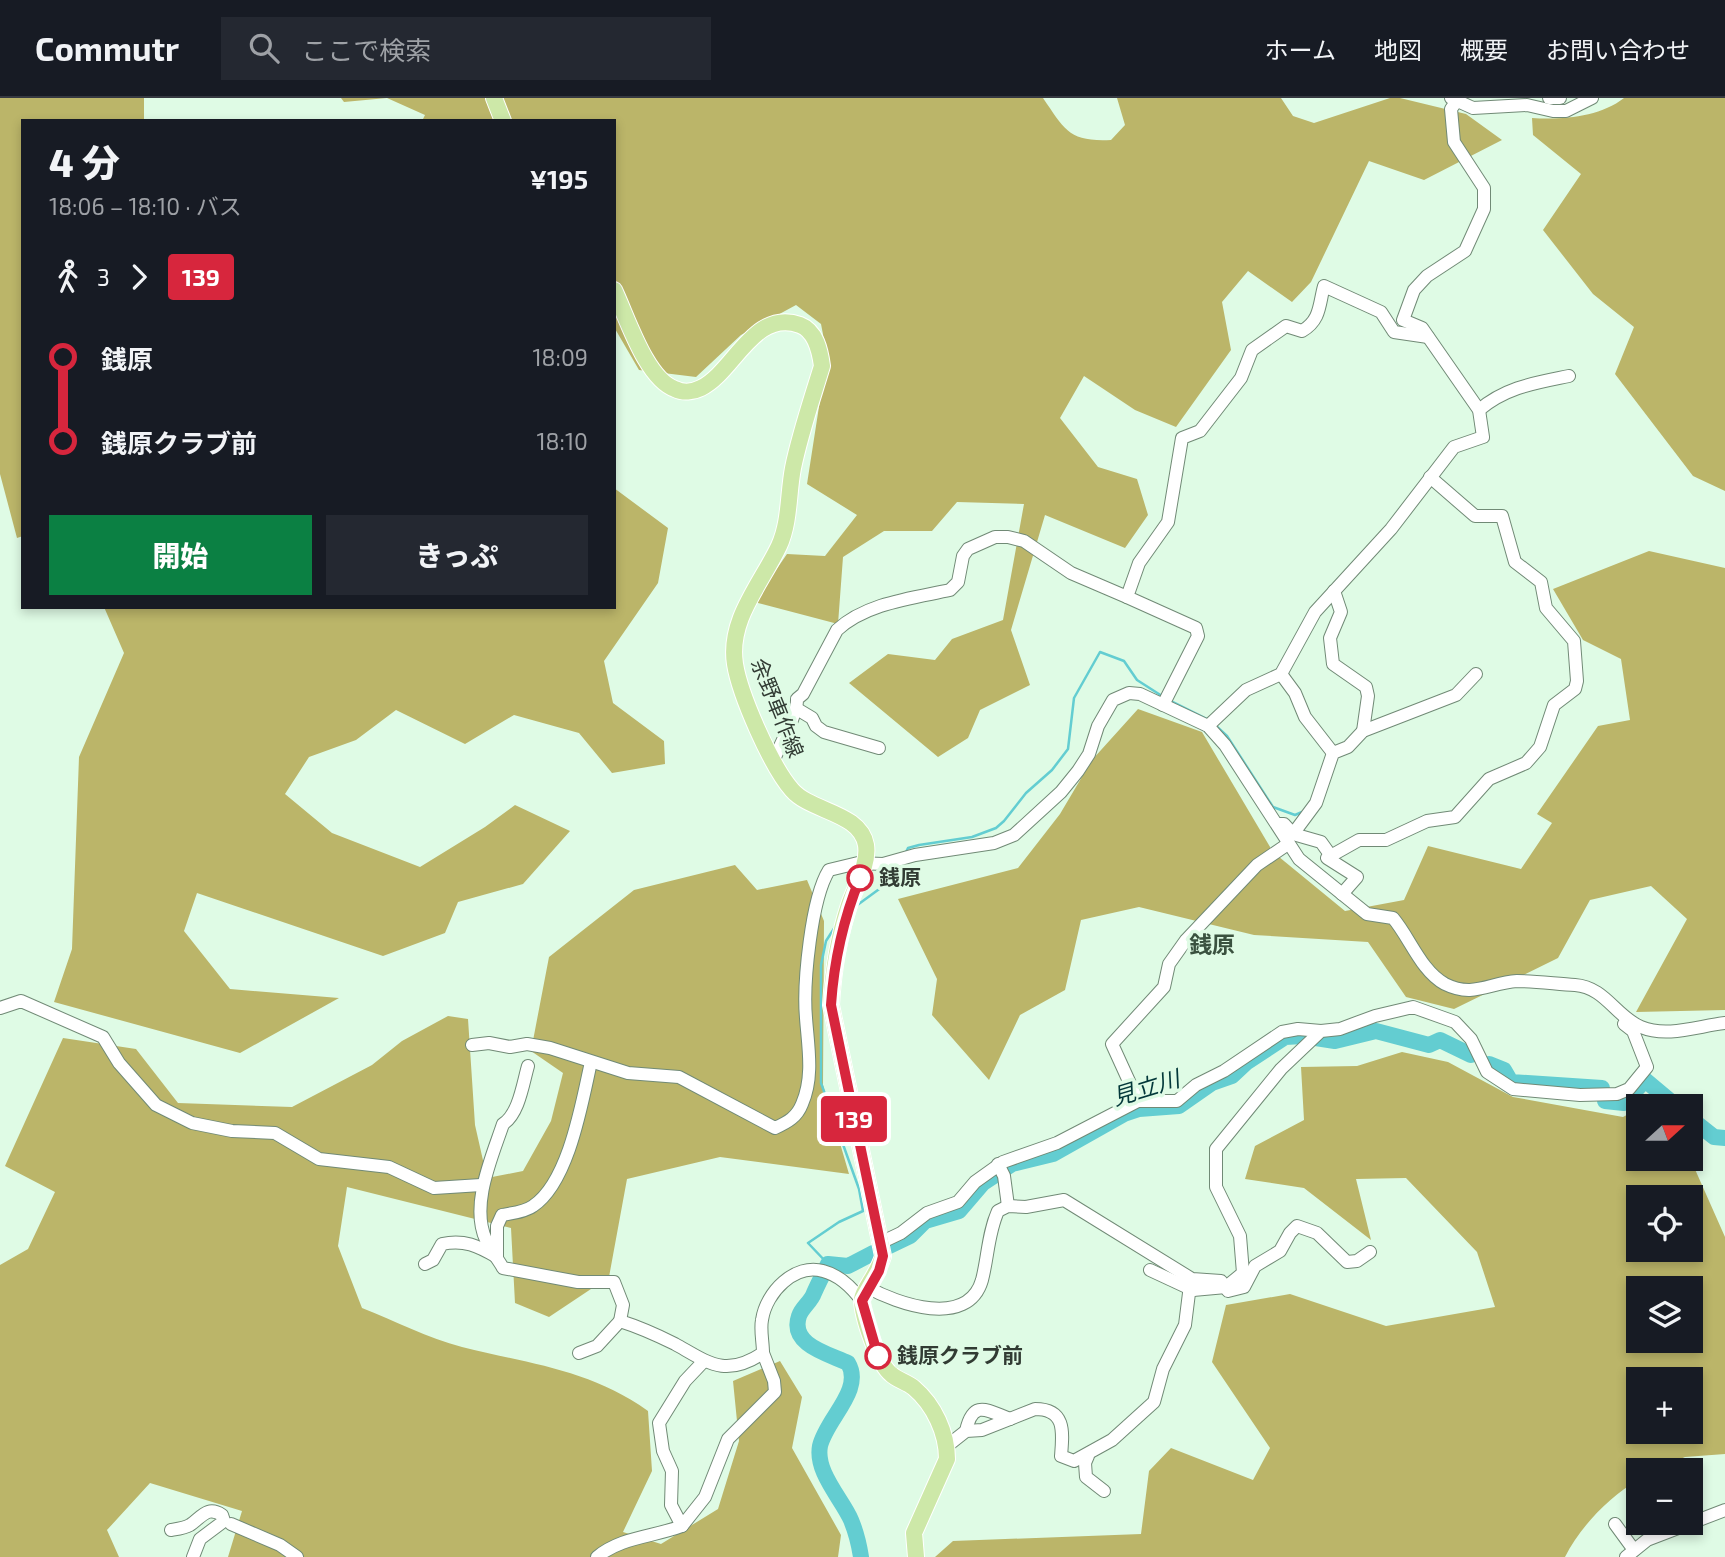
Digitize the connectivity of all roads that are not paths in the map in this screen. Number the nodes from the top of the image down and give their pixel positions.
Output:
1 (494, 98) edge
2 (1549, 98) edge
3 (1560, 98) edge
4 (1592, 98) edge
5 (1453, 100) edge
6 (502, 119) edge
7 (616, 294) edge
8 (1428, 337) junction
9 (1569, 376) dead end
10 (1479, 410) junction
11 (1430, 477) junction
12 (1334, 591) junction
13 (1127, 597) junction
14 (1281, 674) junction
15 (1476, 674) dead end
16 (1163, 705) junction
17 (797, 709) junction
18 (1208, 726) junction
19 (1363, 731) junction
20 (879, 748) dead end
21 (1333, 753) junction
22 (773, 762) junction
23 (1291, 839) junction
24 (1329, 857) junction
25 (864, 862) junction
26 (1309, 867) junction
27 (1342, 894) junction
28 (0, 1008) edge
29 (1622, 1012) junction
30 (1725, 1023) edge
31 (1316, 1036) junction
32 (472, 1045) dead end
33 (591, 1062) junction
34 (528, 1066) dead end
35 (1138, 1101) junction
36 (1000, 1168) junction
37 (481, 1185) junction
38 (1008, 1206) junction
39 (880, 1243) junction
40 (1370, 1252) dead end
41 (497, 1257) junction
42 (425, 1264) dead end
43 (1150, 1270) dead end
44 (1226, 1287) junction
45 (1193, 1290) junction
46 (865, 1294) junction
47 (620, 1321) junction
48 (579, 1353) dead end
49 (763, 1353) junction
50 (703, 1362) junction
51 (1010, 1419) junction
52 (966, 1431) junction
53 (947, 1446) junction
54 (1088, 1456) junction
55 (1104, 1491) dead end
56 (1725, 1510) edge
57 (231, 1524) dead end
58 (1615, 1524) dead end
59 (682, 1526) junction
60 (171, 1530) dead end
61 (1630, 1554) edge
62 (193, 1557) edge
63 (297, 1557) edge
64 (597, 1557) edge
65 (916, 1557) edge

1 - 6 main road
2 - 3 street
4 - 5 street
5 - 8 street
7 - 22 main road, 余野車作線
8 - 10 street
8 - 13 street
9 - 10 street
10 - 11 street
11 - 12 street
11 - 24 street
12 - 14 street
12 - 19 street
13 - 16 street
13 - 17 street
14 - 18 street
14 - 21 street
15 - 19 street
16 - 18 street
16 - 25 street
17 - 20 street
17 - 22 street
18 - 23 street
19 - 21 street
21 - 23 street
22 - 25 main road, 余野車作線
23 - 24 street
23 - 26 street
23 - 35 street
24 - 26 street
24 - 27 street
25 - 33 street
25 - 39 main road, 余野車作線
26 - 27 street
27 - 29 street
28 - 37 street
29 - 30 street
29 - 31 street
31 - 35 street
31 - 44 street
32 - 33 street
33 - 41 street
34 - 37 street
35 - 36 street
36 - 38 street
36 - 39 street
37 - 41 street
38 - 44 street
38 - 46 street
39 - 46 main road, 余野車作線
40 - 44 street
41 - 42 street
41 - 47 street
43 - 45 street
44 - 45 street
45 - 54 street
46 - 49 street
46 - 53 main road
47 - 48 street
47 - 50 street
49 - 50 street
49 - 59 street
50 - 59 street
51 - 52 street
51 - 52 street
51 - 54 street
52 - 53 street
53 - 65 main road
54 - 55 street
56 - 61 street
57 - 63 street
58 - 61 street
59 - 64 street
60 - 62 street

